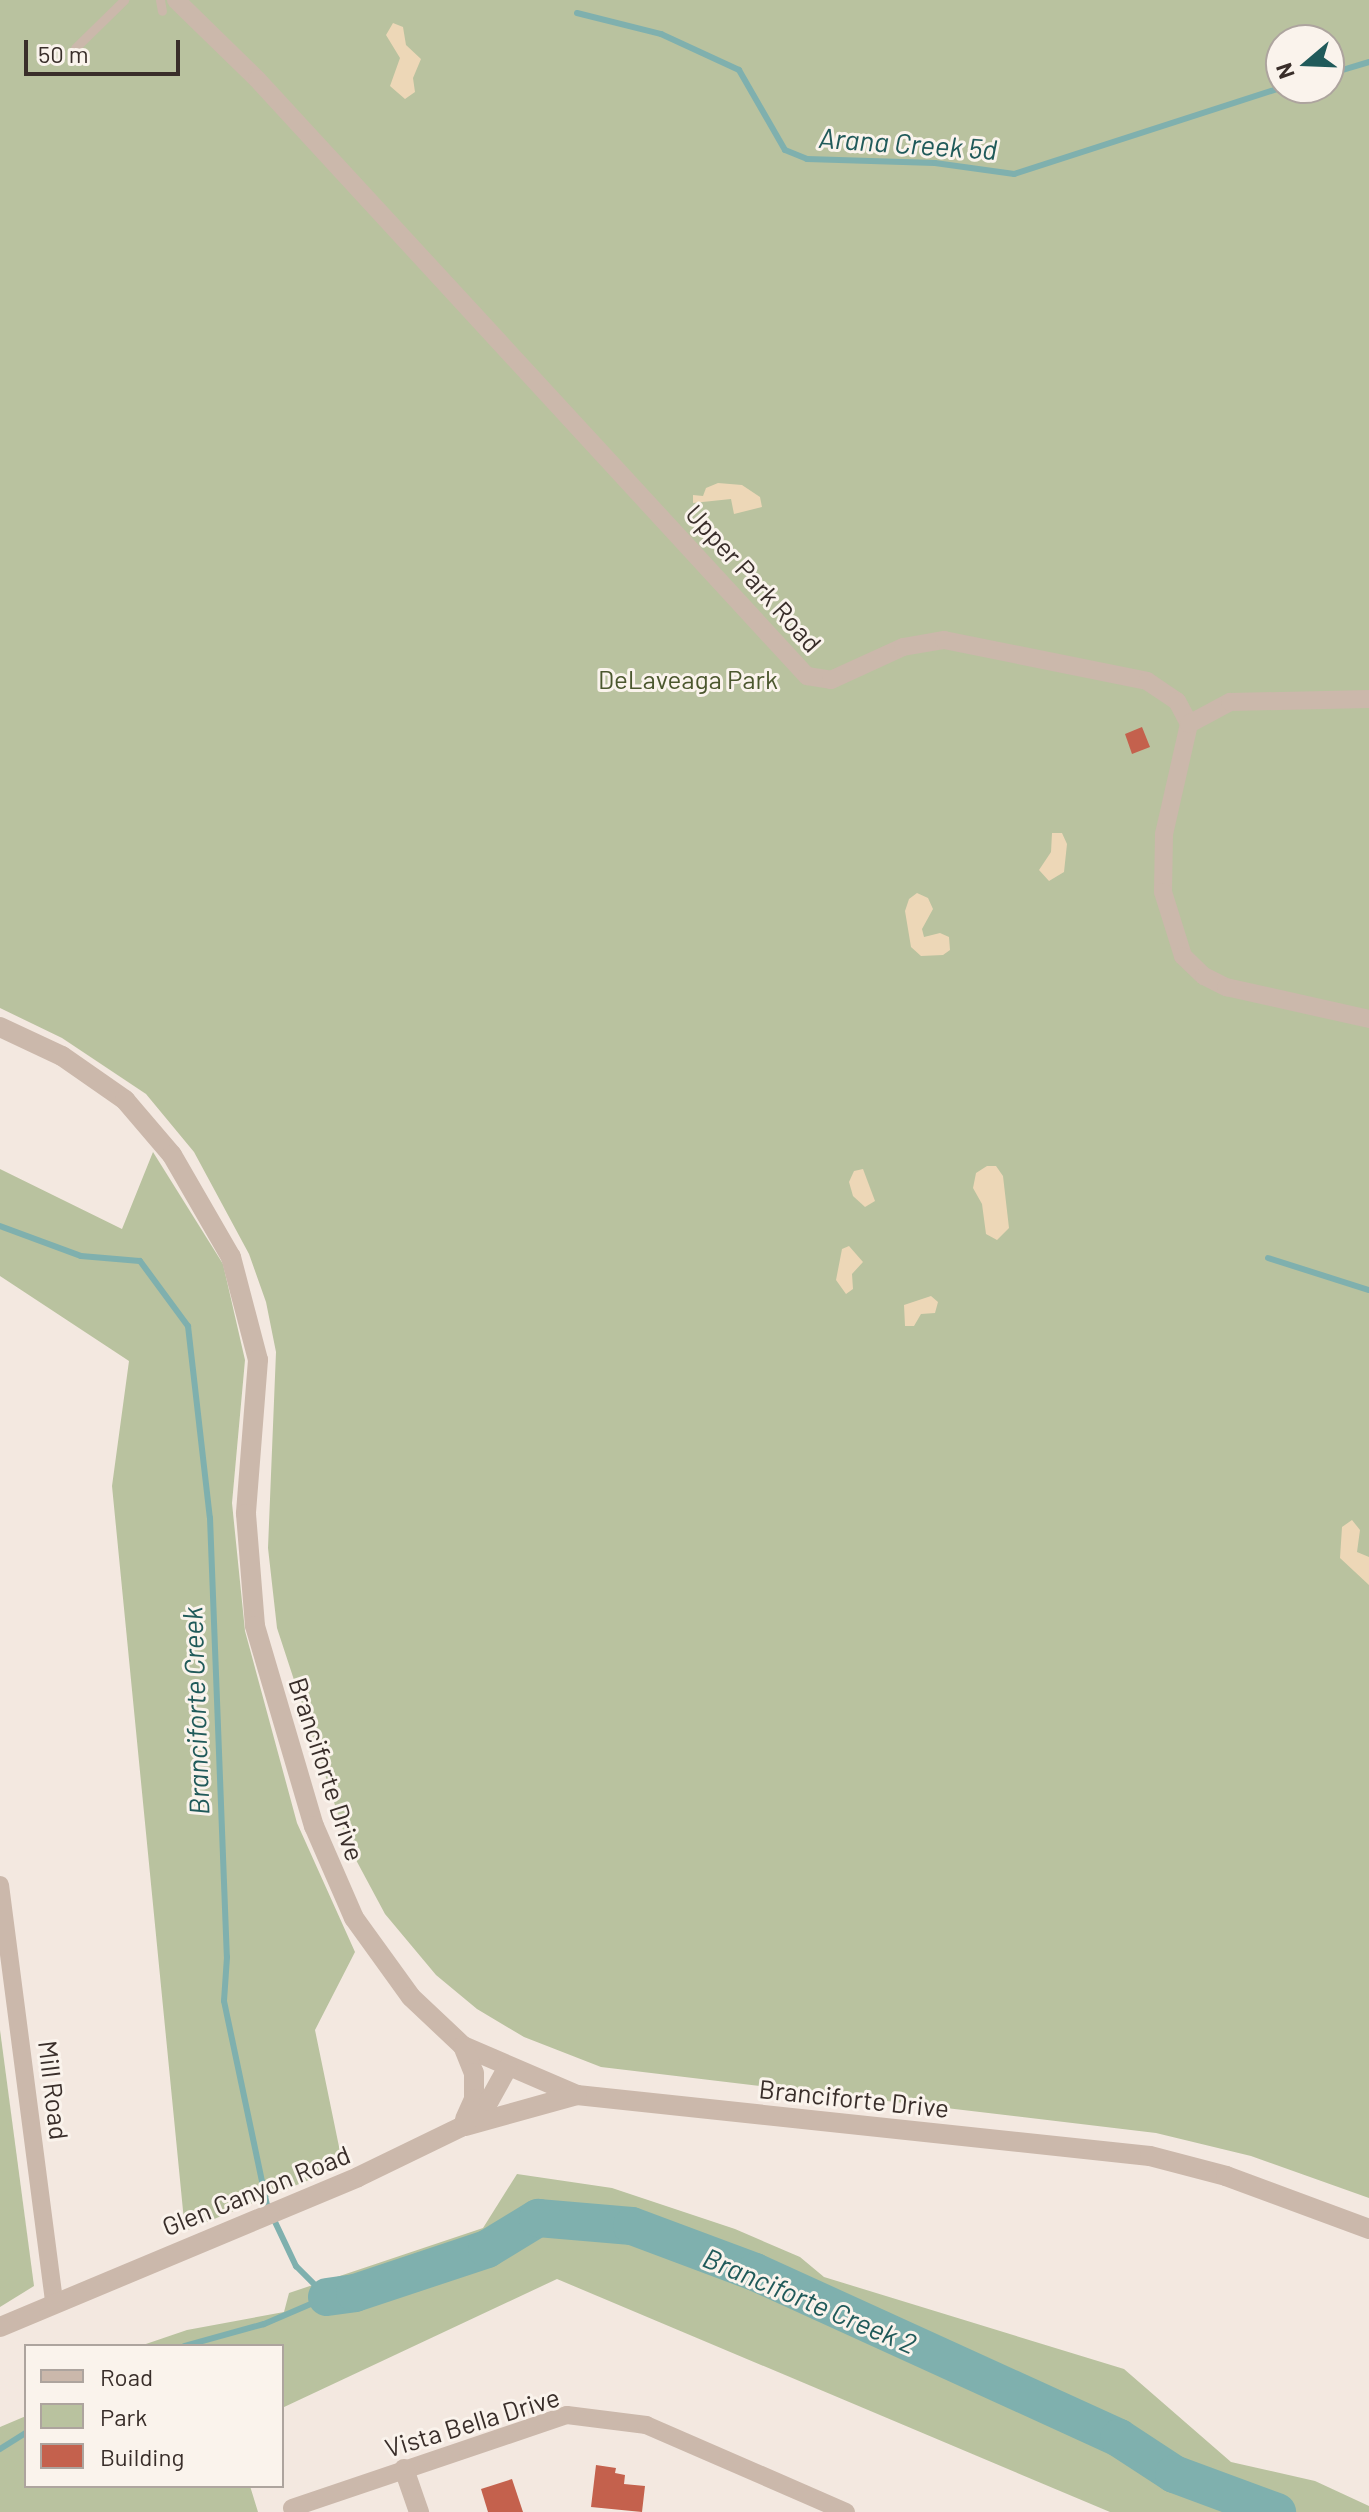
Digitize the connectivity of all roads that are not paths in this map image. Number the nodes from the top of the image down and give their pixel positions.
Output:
1 (124, 0) edge
2 (160, 0) edge
3 (169, 6) edge
4 (75, 48) dead end
5 (1369, 699) edge
6 (1189, 724) junction
7 (1369, 1019) edge
8 (0, 1027) edge
9 (0, 1885) edge
10 (463, 2046) junction
11 (507, 2068) junction
12 (577, 2095) junction
13 (461, 2127) junction
14 (1369, 2229) edge
15 (54, 2301) junction
16 (0, 2327) edge
17 (404, 2469) junction
18 (292, 2508) dead end
19 (419, 2512) edge
20 (846, 2512) edge

1 - 4 lane
2 - 3 lane
3 - 6 street, Upper Park Road
5 - 6 street
6 - 7 street
8 - 10 street, Branciforte Drive
9 - 15 street, Mill Road
10 - 11 street, Branciforte Drive
10 - 13 street
11 - 12 street, Branciforte Drive
11 - 13 street, Glen Canyon Road
12 - 13 street
12 - 14 street, Branciforte Drive
13 - 15 street, Glen Canyon Road
15 - 16 street, Glen Canyon Road
17 - 18 street, Vista Bella Drive
17 - 19 street
17 - 20 street, Vista Bella Drive

